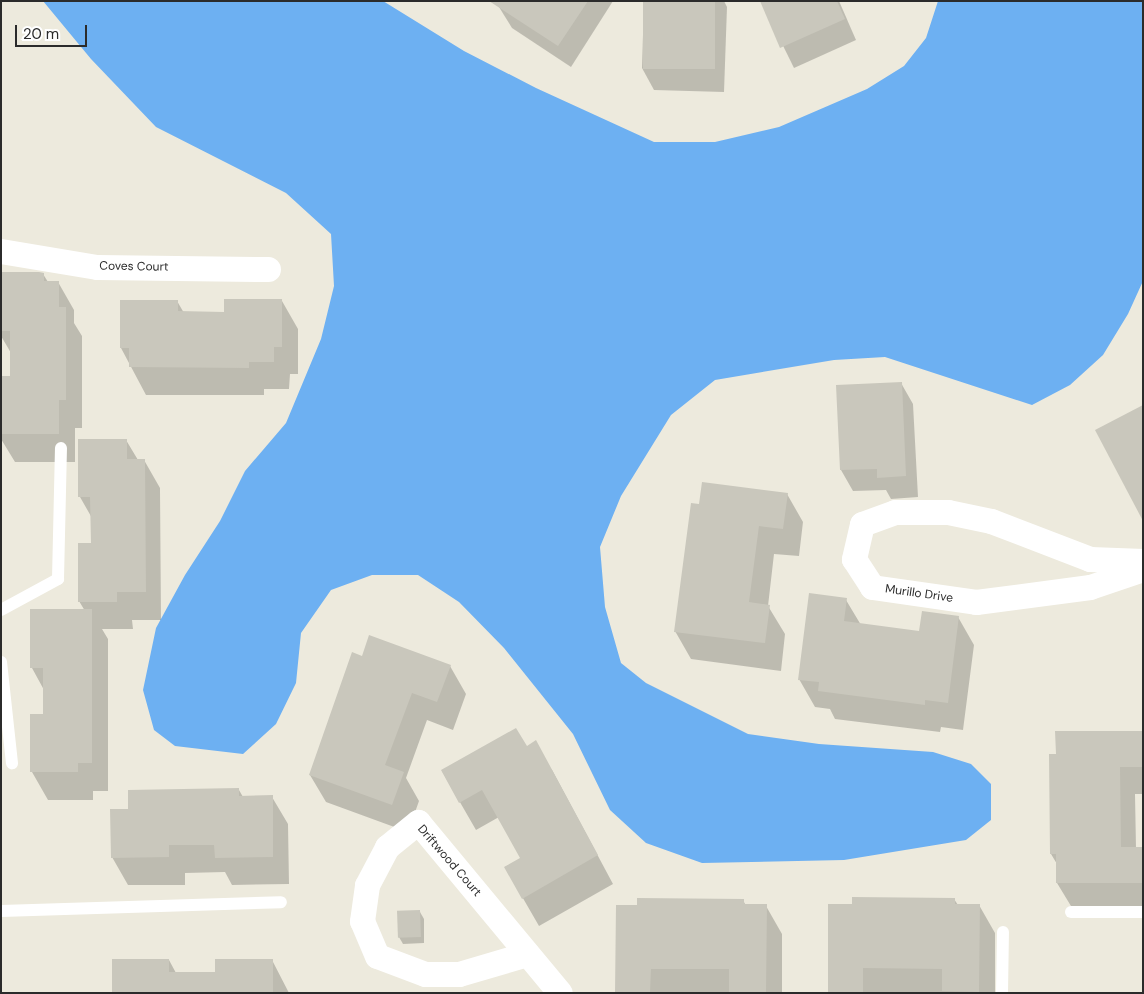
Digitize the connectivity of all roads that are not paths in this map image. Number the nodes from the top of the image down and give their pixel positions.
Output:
1 (1, 251) edge
2 (268, 269) dead end
3 (61, 448) dead end
4 (1143, 561) edge
5 (1143, 570) edge
6 (1, 610) edge
7 (2, 668) edge
8 (12, 762) dead end
9 (281, 902) dead end
10 (1, 911) edge
11 (1071, 912) dead end
12 (1143, 912) edge
13 (1003, 932) dead end
14 (527, 954) junction
15 (560, 993) edge
16 (1002, 993) edge

1 - 2 street, Coves Court
3 - 6 lane
4 - 5 street, Murillo Drive
7 - 8 lane
9 - 10 lane
11 - 12 lane
13 - 16 lane
14 - 14 street, Driftwood Court
14 - 15 street, Driftwood Court

